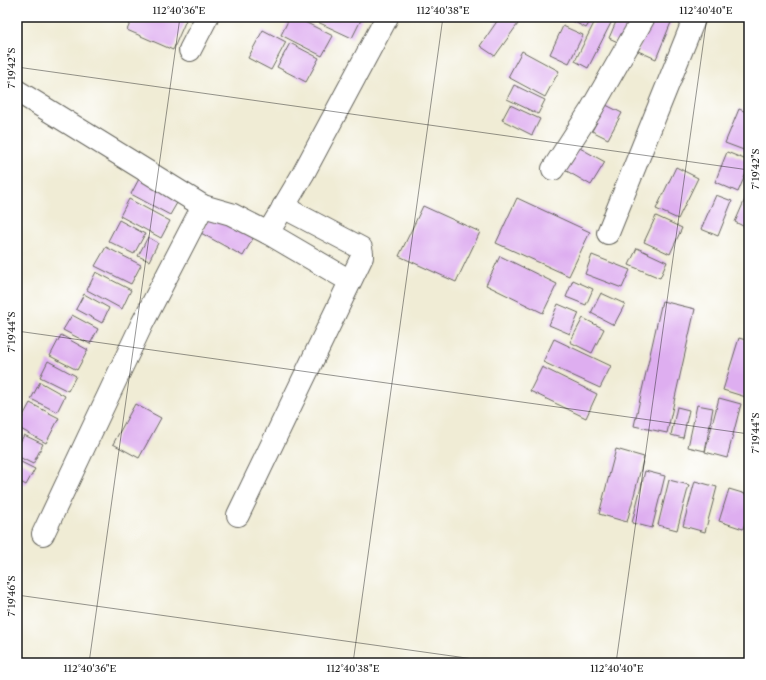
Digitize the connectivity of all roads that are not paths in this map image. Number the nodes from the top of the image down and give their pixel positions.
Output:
1 (208, 17) edge
2 (388, 17) edge
3 (644, 17) edge
4 (695, 17) edge
5 (190, 50) dead end
6 (17, 91) edge
7 (553, 169) dead end
8 (202, 206) junction
9 (284, 207) junction
10 (268, 233) junction
11 (608, 233) dead end
12 (350, 281) junction
13 (238, 515) dead end
14 (43, 534) dead end

1 - 5 street
2 - 9 street
3 - 7 street
4 - 11 street
6 - 8 street
8 - 10 street
8 - 14 street
9 - 10 street
9 - 12 street
10 - 12 street
12 - 13 street

